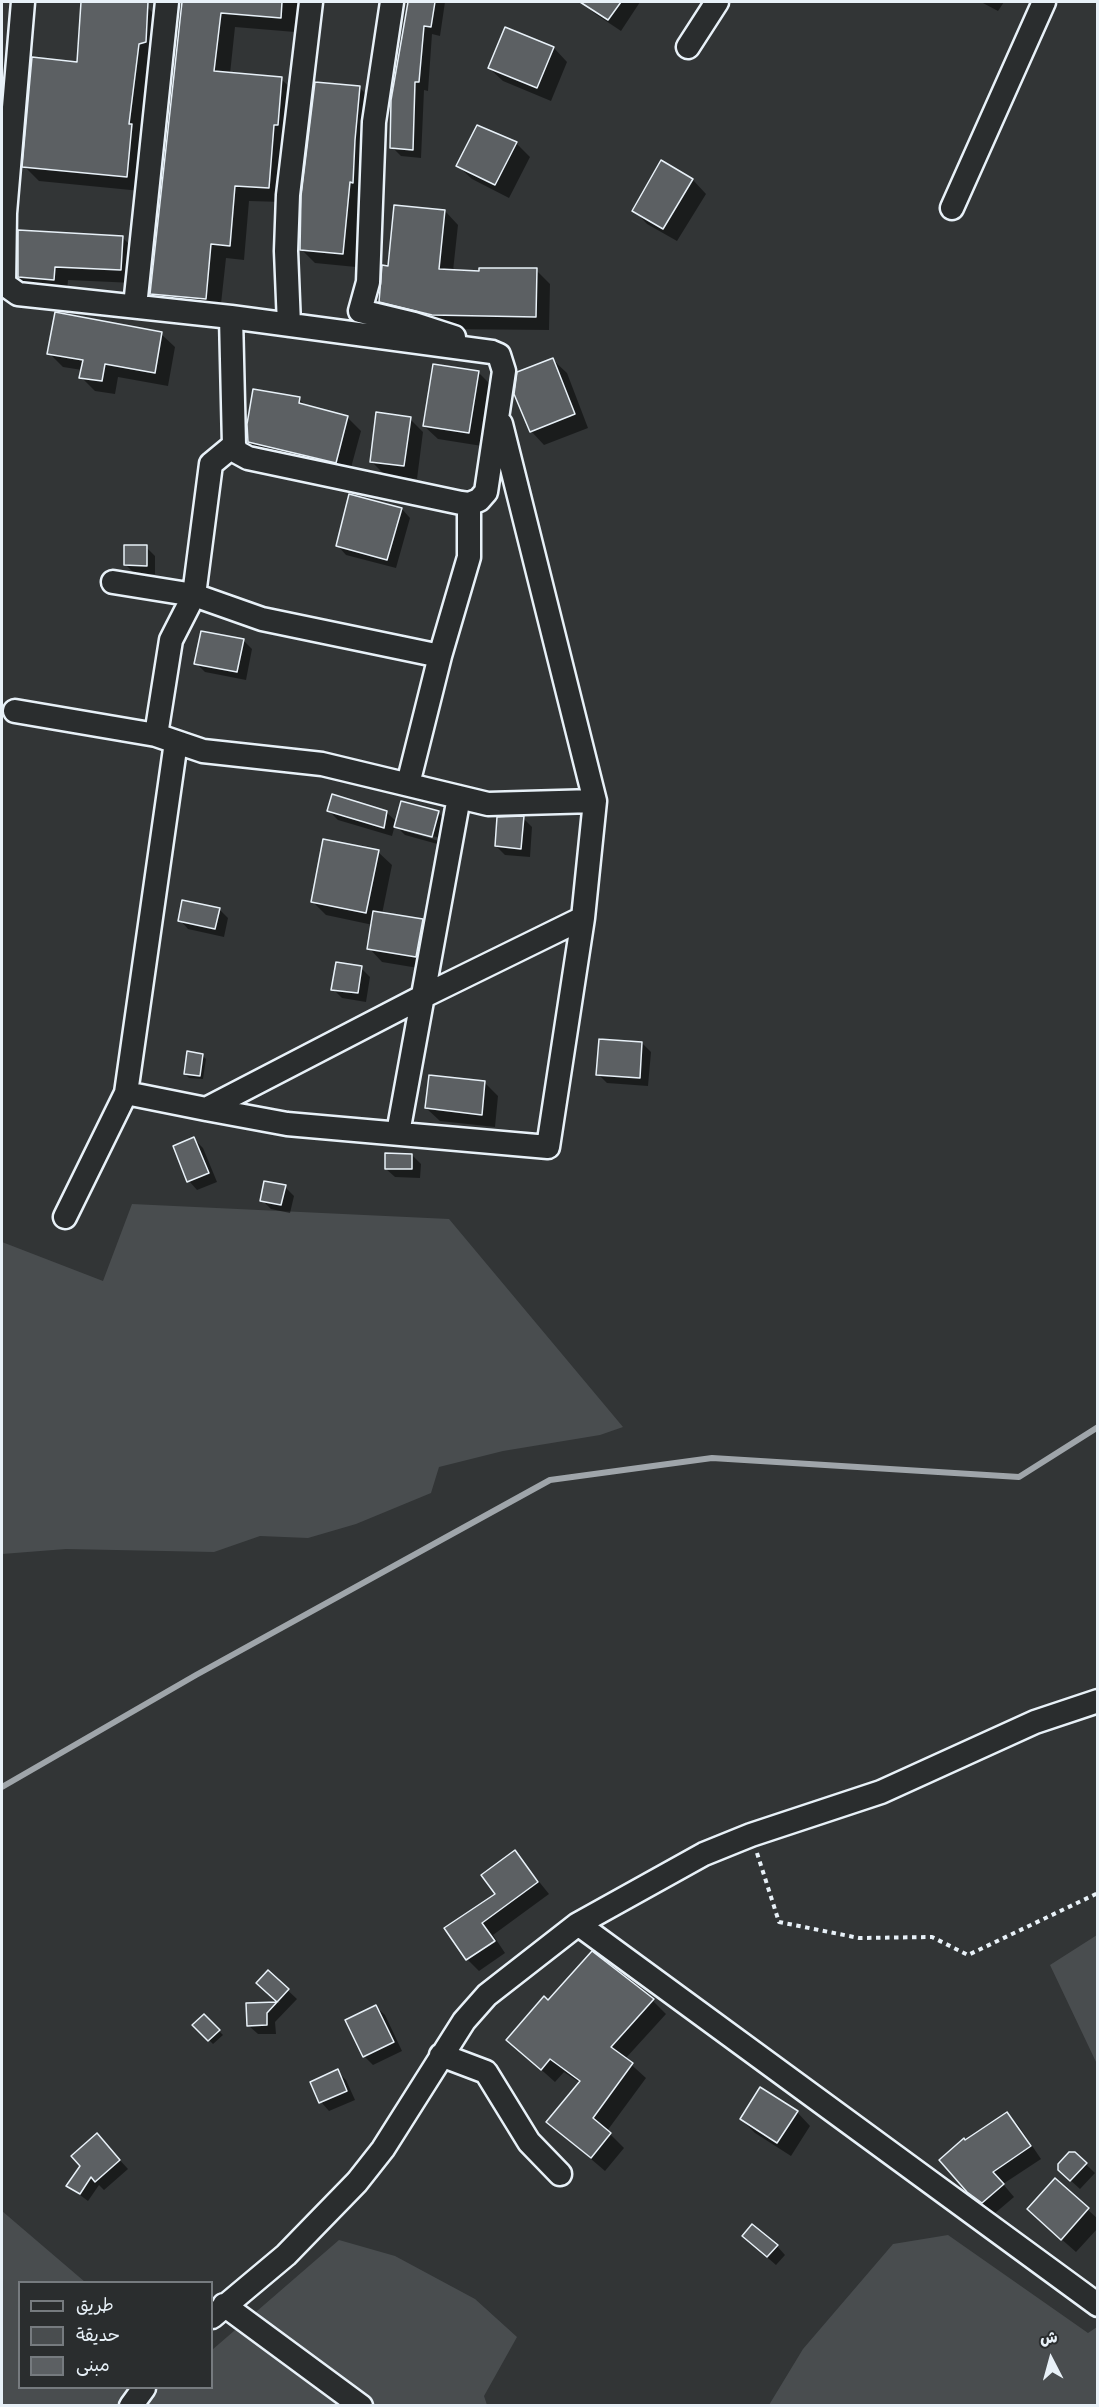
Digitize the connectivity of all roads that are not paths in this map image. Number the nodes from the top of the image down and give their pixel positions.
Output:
1 (22, 2) edge
2 (167, 2) edge
3 (311, 2) edge
4 (392, 2) edge
5 (717, 2) edge
6 (1044, 2) edge
7 (688, 47) dead end
8 (952, 208) dead end
9 (10, 295) edge
10 (135, 306) junction
11 (231, 317) junction
12 (289, 325) junction
13 (484, 351) junction
14 (498, 413) junction
15 (234, 445) junction
16 (469, 504) junction
17 (113, 582) dead end
18 (194, 595) junction
19 (440, 656) junction
20 (15, 711) dead end
21 (166, 739) junction
22 (408, 784) junction
23 (459, 797) junction
24 (595, 801) junction
25 (583, 918) junction
26 (422, 997) junction
27 (126, 1093) junction
28 (206, 1109) junction
29 (398, 1133) junction
30 (65, 1217) dead end
31 (1098, 1701) edge
32 (578, 1924) junction
33 (441, 2055) junction
34 (560, 2174) dead end
35 (1098, 2305) edge
36 (218, 2311) edge
37 (143, 2389) edge
38 (131, 2406) edge
39 (361, 2406) edge

1 - 9 street
2 - 10 street
3 - 12 street
4 - 13 street
5 - 7 street
6 - 8 street
9 - 10 street
10 - 11 street
11 - 12 street
11 - 15 street
12 - 13 street
13 - 14 street
14 - 16 street
14 - 24 street
15 - 16 street
15 - 18 street
16 - 19 street
17 - 18 street
18 - 19 street
18 - 21 street
19 - 22 street
20 - 21 street
21 - 22 street
21 - 27 street
22 - 23 street
23 - 24 street
23 - 26 street
24 - 25 street
25 - 26 street
25 - 29 street
26 - 28 street
26 - 29 street
27 - 28 street
27 - 30 street
28 - 29 street
31 - 32 street
32 - 33 street
32 - 35 street
33 - 34 street
33 - 36 street
36 - 39 street
37 - 38 street

